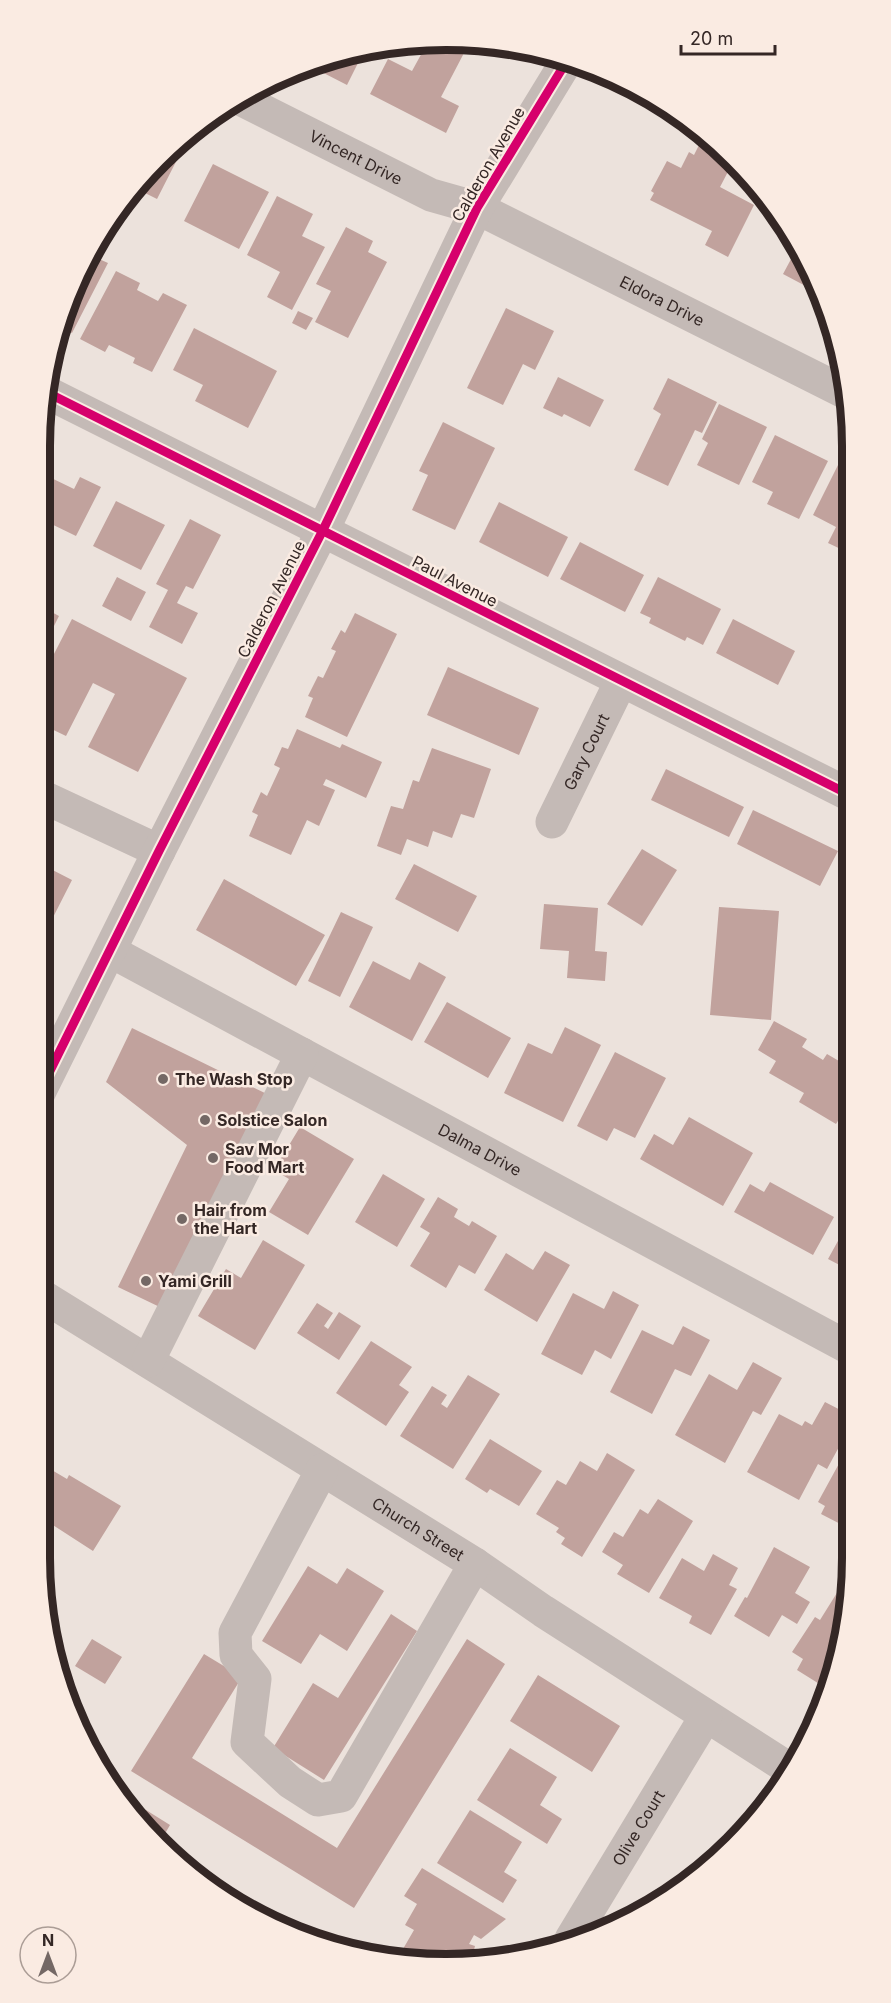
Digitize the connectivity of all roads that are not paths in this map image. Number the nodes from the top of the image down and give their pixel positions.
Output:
1 (563, 68) edge
2 (248, 103) edge
3 (477, 208) junction
4 (837, 388) edge
5 (53, 395) edge
6 (323, 531) junction
7 (621, 681) junction
8 (842, 791) edge
9 (50, 800) edge
10 (552, 822) dead end
11 (159, 851) junction
12 (110, 951) junction
13 (302, 1054) junction
14 (50, 1071) edge
15 (50, 1300) edge
16 (842, 1343) edge
17 (148, 1361) junction
18 (322, 1470) junction
19 (475, 1564) junction
20 (706, 1716) junction
21 (783, 1765) edge
22 (576, 1931) edge

1 - 3 street, Calderon Avenue
2 - 3 street, Vincent Drive
3 - 4 street, Eldora Drive
3 - 6 street, Calderon Avenue
5 - 6 street, Paul Avenue
6 - 7 street, Paul Avenue
6 - 11 street, Calderon Avenue
7 - 8 street, Paul Avenue
7 - 10 street, Gary Court
9 - 11 street
11 - 12 street, Calderon Avenue
12 - 13 street, Dalma Drive
12 - 14 street, Calderon Avenue
13 - 16 street, Dalma Drive
13 - 17 street
15 - 17 street, Church Street
17 - 18 street, Church Street
18 - 19 street, Church Street
18 - 19 street
19 - 20 street, Church Street
20 - 21 street, Church Street
20 - 22 street, Olive Court

